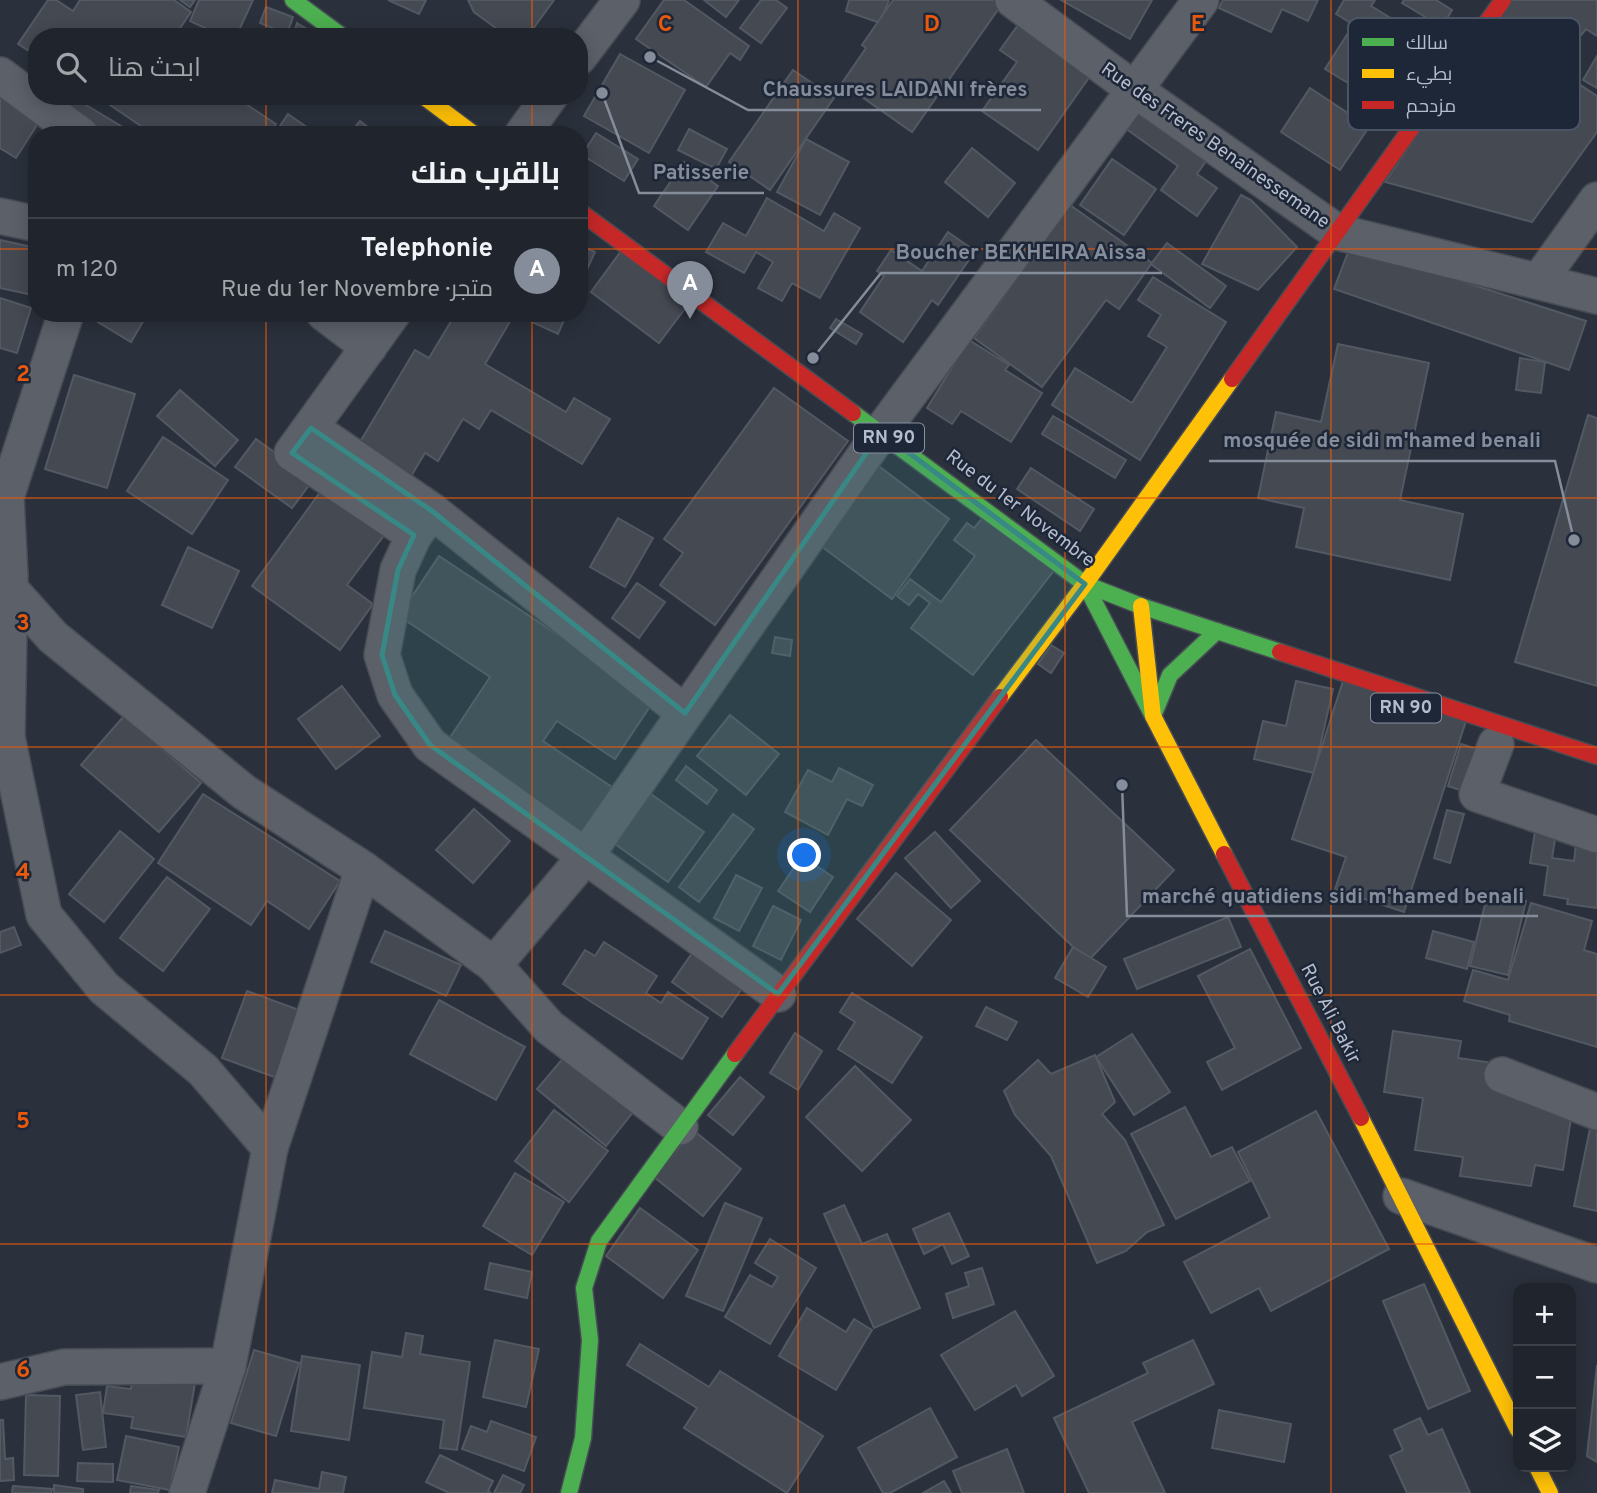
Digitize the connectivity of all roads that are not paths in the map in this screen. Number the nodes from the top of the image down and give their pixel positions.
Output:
1 (293, 0) edge
2 (622, 0) edge
3 (1013, 0) edge
4 (1201, 0) edge
5 (1503, 0) edge
6 (1490, 18) edge
7 (331, 28) edge
8 (588, 45) edge
9 (0, 75) edge
10 (1135, 90) junction
11 (28, 96) edge
12 (40, 105) edge
13 (435, 105) edge
14 (544, 105) edge
15 (69, 126) edge
16 (463, 126) edge
17 (528, 126) edge
18 (1410, 130) edge
19 (1597, 200) edge
20 (0, 216) edge
21 (588, 218) edge
22 (28, 222) edge
23 (1337, 232) junction
24 (1539, 281) junction
25 (1597, 296) edge
26 (63, 322) edge
27 (336, 322) edge
28 (387, 322) edge
29 (369, 347) junction
30 (881, 432) junction
31 (3, 496) edge
32 (423, 523) junction
33 (1085, 584) junction
34 (10, 589) junction
35 (1142, 606) junction
36 (1217, 631) junction
37 (685, 713) junction
38 (1153, 716) junction
39 (1437, 720) dead end
40 (1493, 743) dead end
41 (1597, 756) edge
42 (1483, 777) junction
43 (1597, 816) edge
44 (1597, 835) edge
45 (585, 857) junction
46 (363, 869) junction
47 (494, 965) junction
48 (778, 994) junction
49 (1503, 1075) dead end
50 (1597, 1112) edge
51 (680, 1127) junction
52 (270, 1147) junction
53 (1401, 1196) junction
54 (1597, 1265) edge
55 (228, 1366) junction
56 (0, 1382) edge
57 (1513, 1420) edge
58 (1540, 1472) edge
59 (187, 1493) edge
60 (569, 1493) edge
61 (1550, 1493) edge

1 - 7 street
2 - 8 street
3 - 10 street, Rue des Freres Benainessemane
4 - 10 street
5 - 6 street
9 - 11 street
10 - 23 street, Rue des Freres Benainessemane
10 - 30 street
12 - 15 street
13 - 16 street
14 - 17 street
18 - 23 street
19 - 24 street
20 - 22 street
21 - 30 street, Rue du 1er Novembre / RN 90
23 - 24 street, Rue des Freres Benainessemane
23 - 33 street
24 - 25 street, Rue des Freres Benainessemane
26 - 31 street
27 - 29 street
28 - 29 street
29 - 32 street
30 - 33 street, Rue du 1er Novembre / RN 90
30 - 37 street
31 - 34 street
32 - 37 street
32 - 45 street
33 - 35 street, Rue du 1er Novembre / RN 90
33 - 38 street
33 - 48 street
34 - 46 street
34 - 52 street
35 - 36 street, Rue du 1er Novembre / RN 90
35 - 38 street, Rue Ali Bakir
36 - 38 street
36 - 39 street, RN 90
36 - 41 street, RN 90
37 - 45 street
38 - 53 street, Rue Ali Bakir
40 - 42 street
42 - 43 street
42 - 44 street
45 - 47 street
45 - 48 street
46 - 47 street
46 - 52 street
47 - 51 street
48 - 51 street
49 - 50 street
51 - 60 street
52 - 55 street
53 - 54 street
53 - 57 street, Rue Ali Bakir
55 - 56 street
55 - 59 street
58 - 61 street

